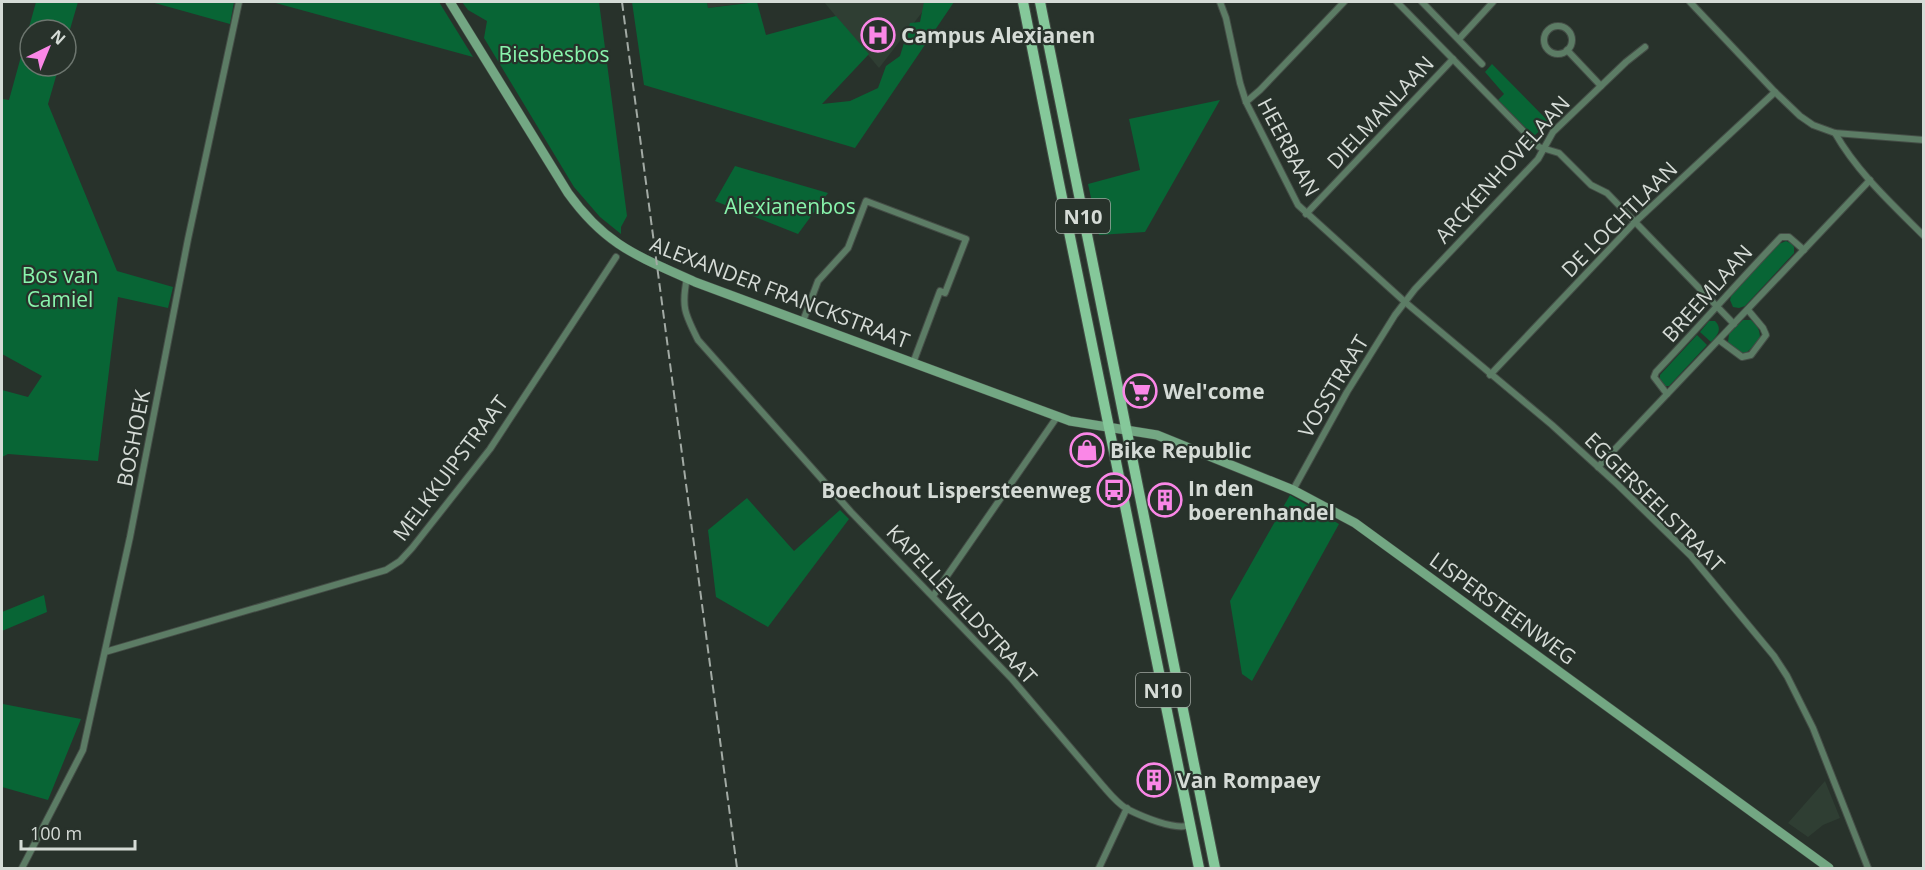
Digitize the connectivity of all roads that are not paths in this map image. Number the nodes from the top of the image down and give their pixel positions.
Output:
1 (239, 2) edge
2 (450, 2) edge
3 (1023, 2) edge
4 (1040, 2) edge
5 (1220, 2) edge
6 (1344, 2) edge
7 (1397, 2) edge
8 (1422, 2) edge
9 (1493, 2) edge
10 (1690, 2) edge
11 (1459, 39) junction
12 (1645, 47) dead end
13 (1567, 50) junction
14 (1453, 59) junction
15 (1482, 64) dead end
16 (1601, 86) junction
17 (1775, 92) junction
18 (1246, 102) junction
19 (1835, 133) junction
20 (1923, 140) edge
21 (1544, 149) junction
22 (1870, 180) junction
23 (1306, 214) junction
24 (1635, 222) junction
25 (1923, 236) edge
26 (1804, 250) junction
27 (616, 257) dead end
28 (687, 278) junction
29 (1405, 302) junction
30 (1717, 306) junction
31 (1748, 310) junction
32 (803, 321) junction
33 (1734, 324) junction
34 (1719, 340) junction
35 (913, 363) junction
36 (1490, 375) junction
37 (1667, 394) junction
38 (1058, 417) junction
39 (1109, 427) junction
40 (1127, 430) junction
41 (1598, 467) junction
42 (1293, 490) junction
43 (933, 596) junction
44 (105, 652) junction
45 (1127, 808) junction
46 (1190, 825) junction
47 (1194, 844) junction
48 (1211, 851) junction
49 (22, 868) edge
50 (1099, 868) edge
51 (1199, 868) edge
52 (1215, 868) edge
53 (1829, 868) edge
54 (1868, 868) edge

1 - 44 street, BOSHOEK
2 - 28 street, ALEXANDER FRANCKSTRAAT
3 - 39 main road, N10
4 - 40 main road, N10
5 - 18 street, HEERBAAN
6 - 18 street
7 - 14 street
8 - 11 street
9 - 11 street
10 - 17 street
11 - 15 street
12 - 16 street, ARCKENHOVELAAN
13 - 13 street
13 - 16 street
14 - 21 street
14 - 23 street, DIELMANLAAN
16 - 21 street, ARCKENHOVELAAN
17 - 19 street
17 - 24 street, DE LOCHTLAAN
18 - 23 street, HEERBAAN
19 - 20 street
19 - 22 street
21 - 24 street
21 - 29 street, ARCKENHOVELAAN
22 - 25 street
22 - 26 street, BREEMLAAN
23 - 29 street, HEERBAAN
24 - 30 street
24 - 36 street, DE LOCHTLAAN
26 - 30 street, BREEMLAAN
26 - 31 street, BREEMLAAN
27 - 44 street, MELKKUIPSTRAAT
28 - 32 street, ALEXANDER FRANCKSTRAAT
28 - 43 street, KAPELLEVELDSTRAAT
29 - 36 street, EGGERSEELSTRAAT
29 - 42 street, VOSSTRAAT
30 - 33 street
30 - 37 street, BREEMLAAN
31 - 33 street, BREEMLAAN
31 - 34 street, BREEMLAAN
32 - 35 street, ALEXANDER FRANCKSTRAAT
32 - 35 street
33 - 34 street, BREEMLAAN
34 - 37 street, BREEMLAAN
35 - 38 street, ALEXANDER FRANCKSTRAAT
36 - 41 street, EGGERSEELSTRAAT
37 - 41 street, BREEMLAAN
38 - 39 street, ALEXANDER FRANCKSTRAAT
38 - 43 street
39 - 40 street, ALEXANDER FRANCKSTRAAT
39 - 46 main road, N10
40 - 42 street, LISPERSTEENWEG
40 - 48 main road, N10
41 - 54 street, EGGERSEELSTRAAT
42 - 53 street, LISPERSTEENWEG
43 - 45 street, KAPELLEVELDSTRAAT
44 - 49 street, BOSHOEK
45 - 46 street, KAPELLEVELDSTRAAT
45 - 50 street
46 - 47 main road, N10
47 - 48 main road
47 - 51 main road, N10
48 - 52 main road, N10

